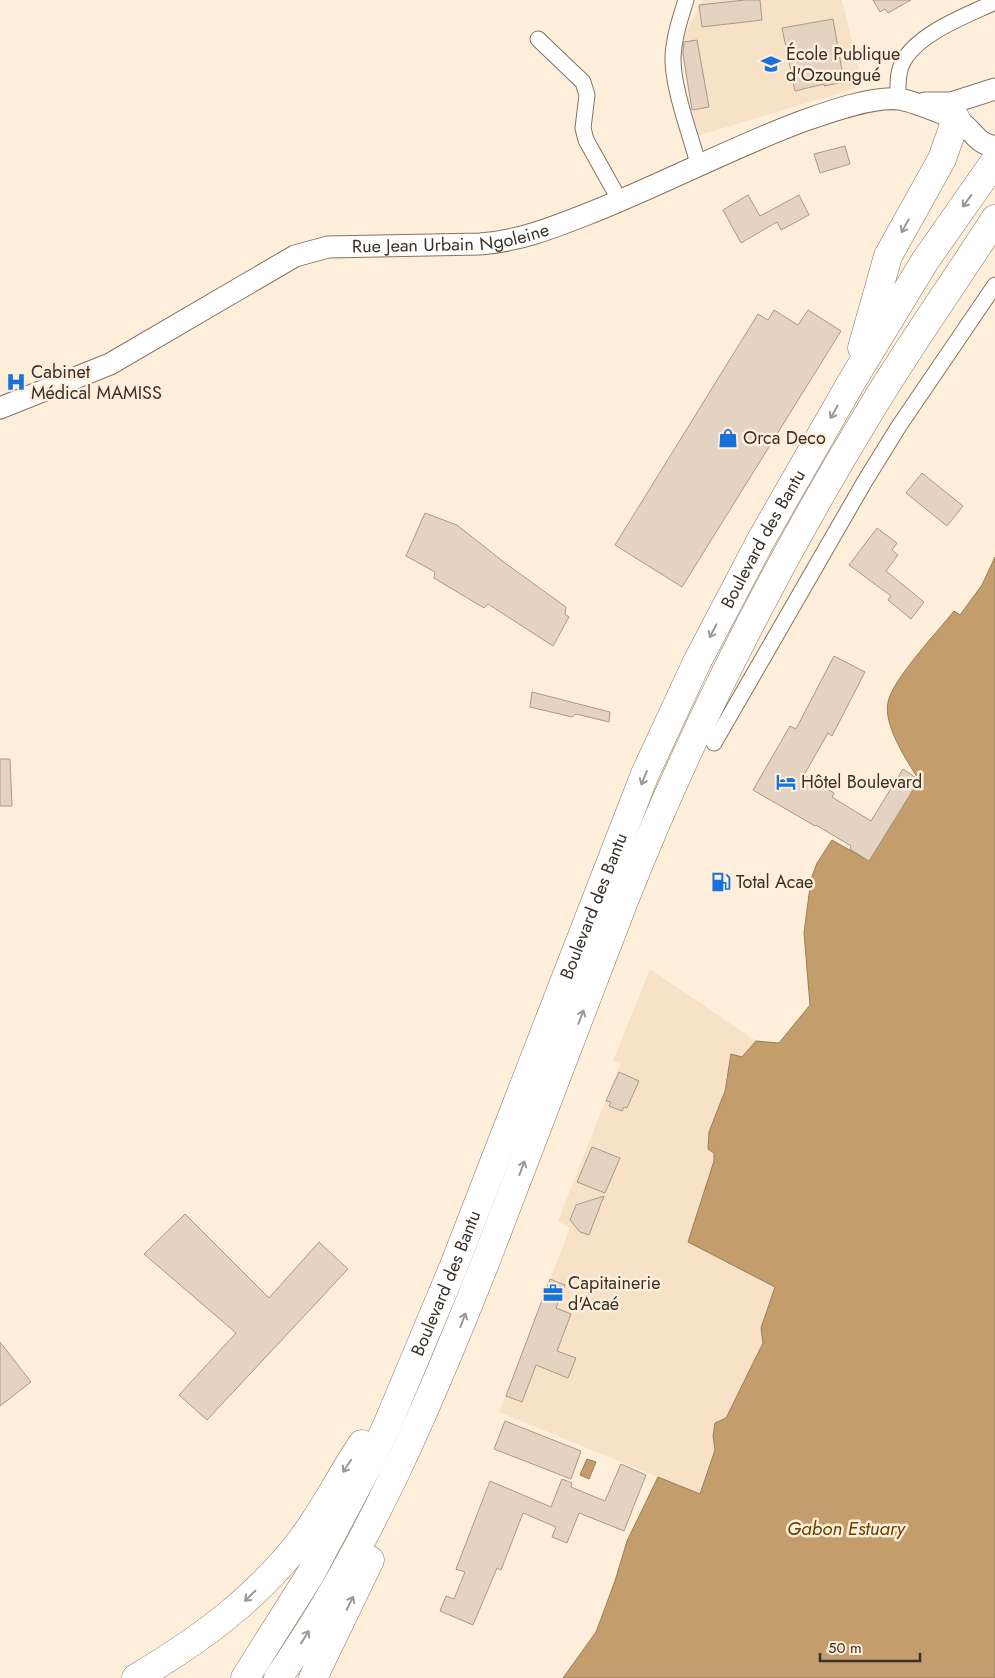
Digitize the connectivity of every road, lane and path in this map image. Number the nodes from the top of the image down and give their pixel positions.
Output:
1 (686, 0) edge
2 (995, 2) edge
3 (538, 39) dead end
4 (995, 89) edge
5 (906, 101) junction
6 (956, 119) junction
7 (995, 147) edge
8 (995, 161) edge
9 (699, 167) junction
10 (620, 201) junction
11 (995, 219) edge
12 (995, 285) edge
13 (852, 381) junction
14 (0, 408) edge
15 (714, 743) dead end
16 (450, 1352) junction
17 (412, 1367) junction
18 (136, 1678) edge
19 (245, 1678) edge
20 (278, 1678) edge
21 (313, 1678) edge

1 - 9 street
2 - 5 street
3 - 10 street
4 - 5 street, Rue Jean Urbain Ngoleine
5 - 6 street
5 - 9 street, Rue Jean Urbain Ngoleine
6 - 7 street
6 -> 13 highway
8 -> 13 highway, Boulevard des Bantu
9 - 10 street, Rue Jean Urbain Ngoleine
10 - 14 street, Rue Jean Urbain Ngoleine
16 -> 11 highway, Boulevard des Bantu
12 - 15 street
13 -> 17 highway, Boulevard des Bantu
20 -> 16 highway, Boulevard des Bantu
21 -> 16 highway
17 -> 18 highway
17 - 19 highway, Boulevard des Bantu

